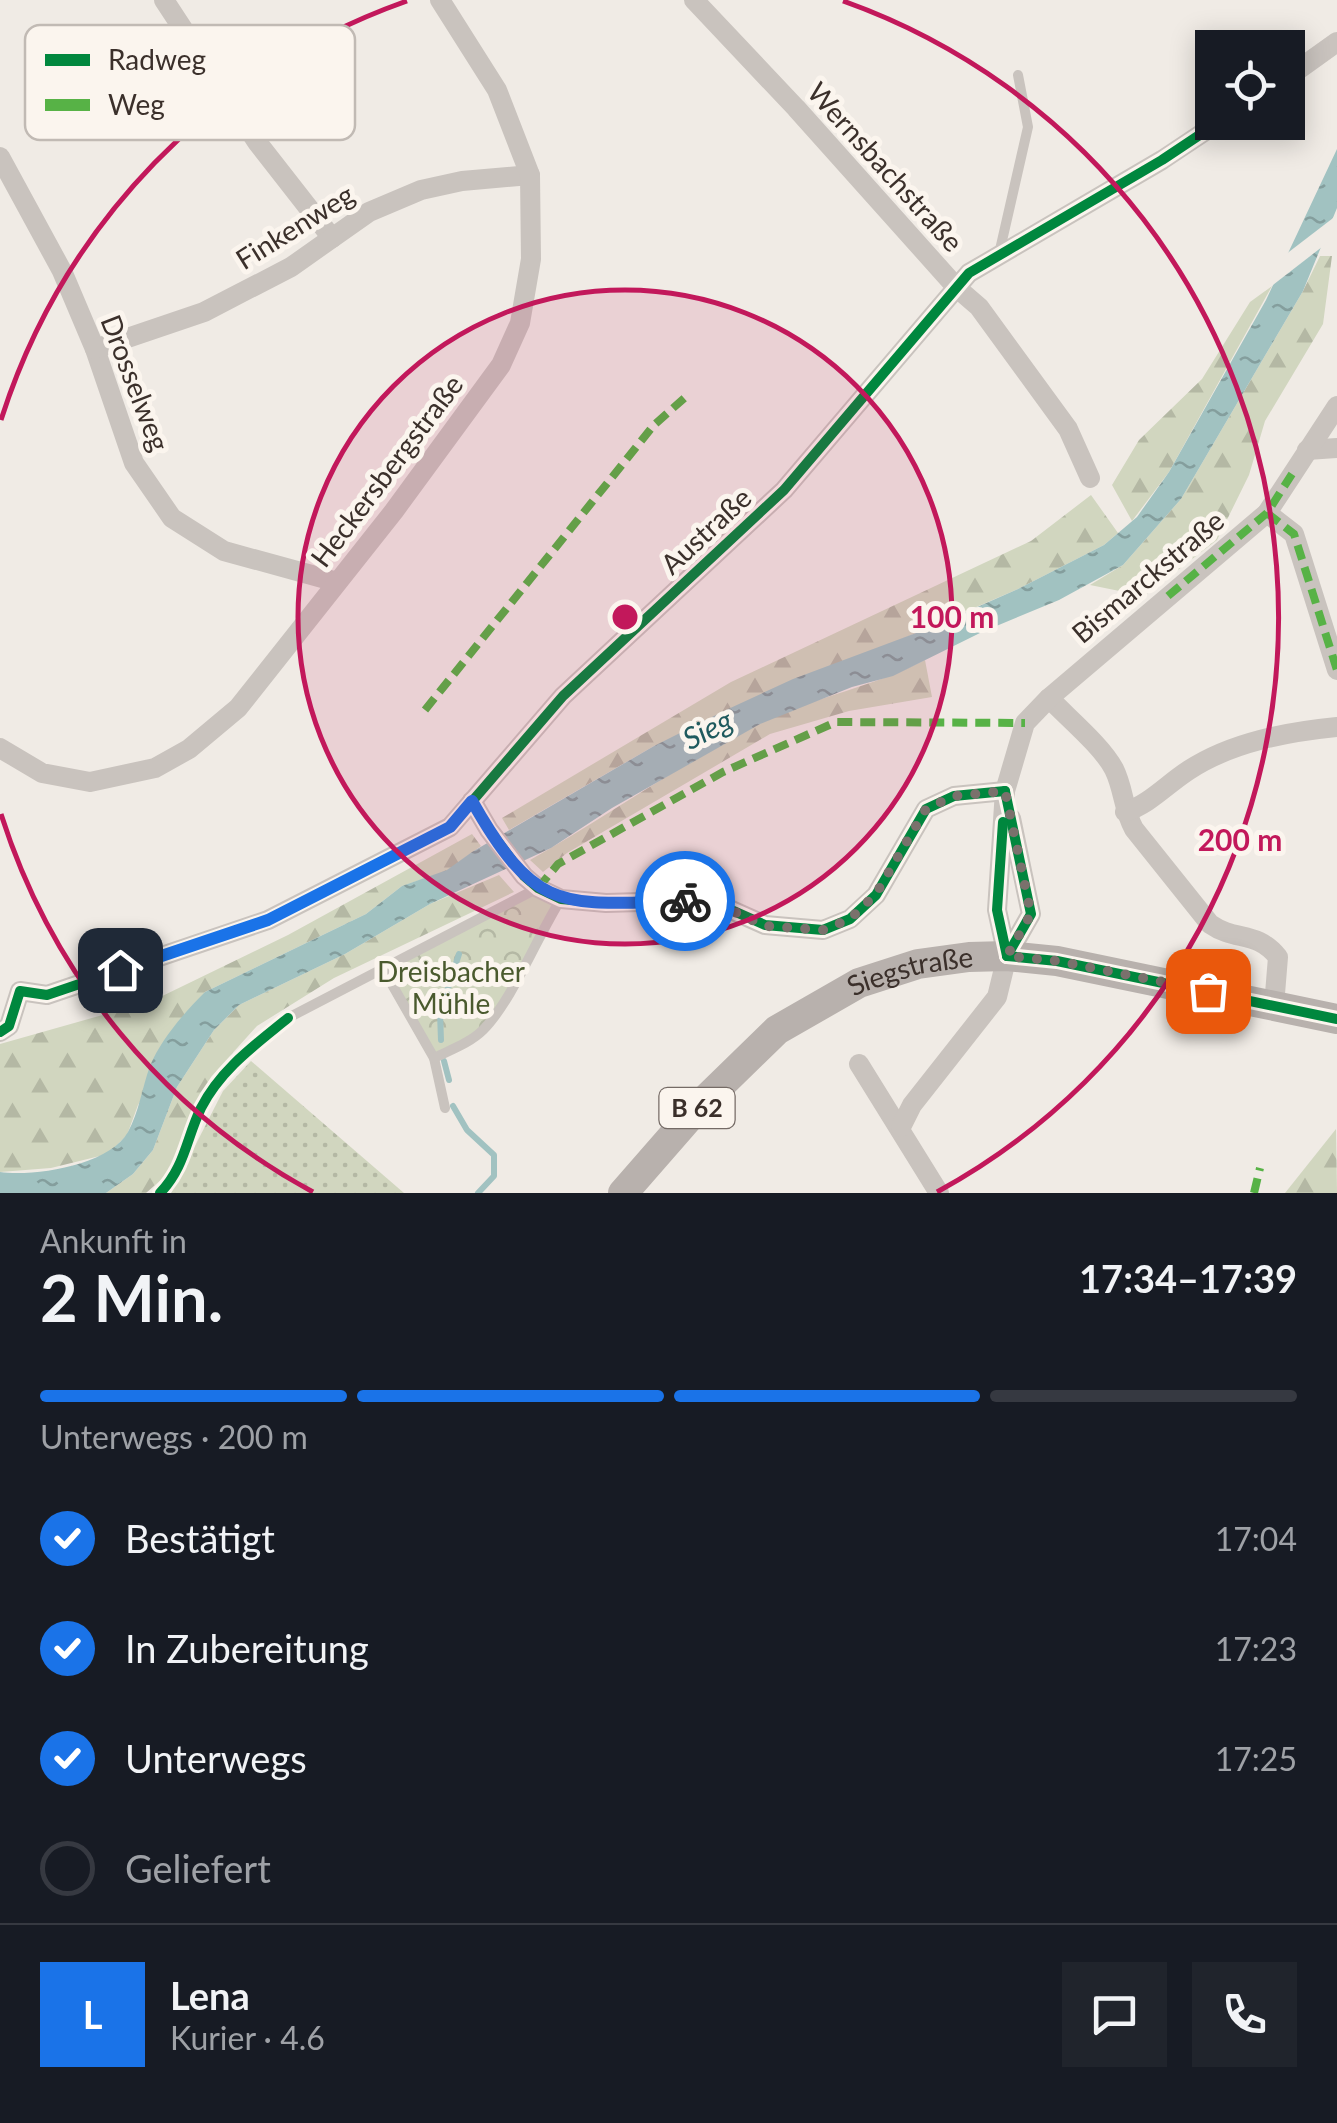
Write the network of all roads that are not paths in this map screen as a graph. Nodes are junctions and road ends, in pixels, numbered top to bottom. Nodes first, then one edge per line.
1 (164, 0) edge
2 (440, 0) edge
3 (694, 0) edge
4 (181, 25) edge
5 (1337, 42) edge
6 (1305, 65) edge
7 (1018, 75) dead end
8 (1195, 137) edge
9 (257, 140) edge
10 (0, 157) edge
11 (530, 175) junction
12 (332, 238) junction
13 (998, 256) junction
14 (957, 288) junction
15 (95, 348) junction
16 (1337, 406) edge
17 (1337, 448) edge
18 (1307, 450) junction
19 (1090, 478) dead end
20 (1267, 513) junction
21 (337, 582) junction
22 (1337, 670) edge
23 (1050, 698) junction
24 (1337, 727) edge
25 (0, 748) edge
26 (1005, 791) junction
27 (472, 801) junction
28 (1125, 812) junction
29 (531, 882) junction
30 (561, 899) junction
31 (1007, 956) junction
32 (382, 967) junction
33 (0, 982) edge
34 (20, 990) junction
35 (1274, 1006) junction
36 (288, 1018) dead end
37 (1337, 1018) edge
38 (0, 1032) edge
39 (434, 1058) junction
40 (859, 1064) dead end
41 (445, 1108) dead end
42 (901, 1127) junction
43 (624, 1193) edge
44 (940, 1193) edge

1 - 4 street
2 - 11 street, Heckersbergstraße
3 - 14 street, Wernsbachstraße
5 - 6 street
7 - 13 lane
8 - 13 street, Austraße
9 - 12 street
10 - 15 street, Drosselweg
11 - 12 street, Finkenweg
11 - 21 street, Heckersbergstraße
12 - 15 street, Finkenweg
13 - 14 street, Austraße
14 - 19 street, Wernsbachstraße
14 - 27 street, Austraße
15 - 21 street, Drosselweg
16 - 18 street, Bismarckstraße
17 - 18 street
18 - 20 street, Bismarckstraße
20 - 22 street
20 - 23 street, Bismarckstraße
21 - 25 street, Heckersbergstraße
23 - 26 street, Bismarckstraße
23 - 28 street
24 - 28 street
26 - 30 street
26 - 31 street, Bismarckstraße
26 - 31 street, Bismarckstraße
27 - 29 street
27 - 34 street, Austraße
28 - 35 street
29 - 30 street
29 - 32 lane
30 - 39 lane
31 - 35 main road, Siegstraße / B 62
31 - 42 street
31 - 43 main road, Siegstraße / B 62
32 - 36 lane
32 - 39 lane
33 - 34 street
34 - 38 street
35 - 37 main road, Siegstraße / B 62
39 - 41 lane
40 - 42 street
42 - 44 street

